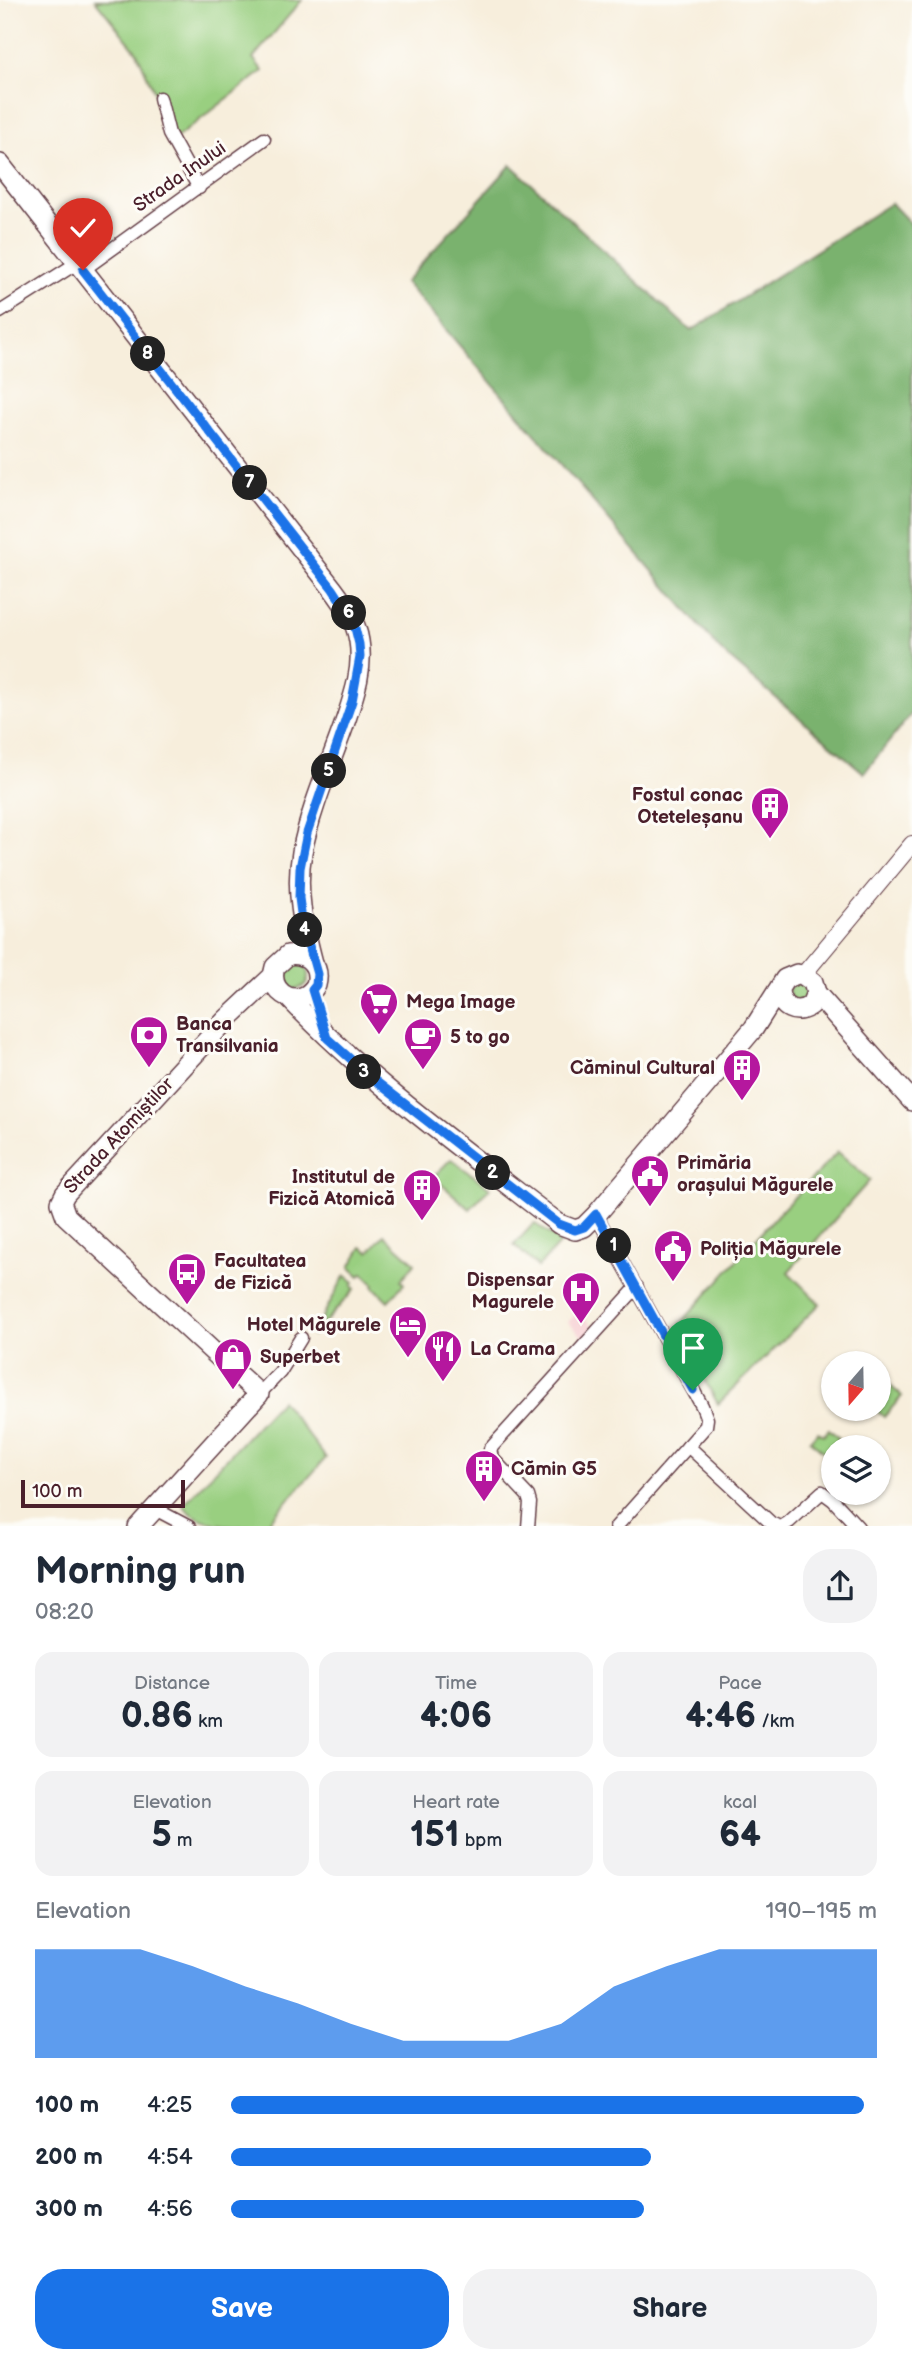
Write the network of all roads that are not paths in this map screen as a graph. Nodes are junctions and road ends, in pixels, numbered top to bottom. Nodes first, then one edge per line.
1 (160, 98) dead end
2 (264, 139) dead end
3 (0, 164) edge
4 (199, 188) junction
5 (80, 267) junction
6 (0, 312) edge
7 (912, 844) edge
8 (302, 921) junction
9 (284, 957) junction
10 (313, 962) junction
11 (803, 975) junction
12 (279, 987) junction
13 (312, 990) junction
14 (779, 990) junction
15 (805, 1003) junction
16 (754, 1028) junction
17 (327, 1038) junction
18 (912, 1101) edge
19 (596, 1214) junction
20 (637, 1287) junction
21 (301, 1338) dead end
22 (259, 1394) junction
23 (688, 1446) junction
24 (155, 1509) junction
25 (139, 1526) edge
26 (187, 1526) edge
27 (528, 1526) edge
28 (617, 1526) edge
29 (778, 1526) edge
30 (781, 1526) edge
31 (857, 1526) edge

1 - 4 street
2 - 4 street, Strada Inului
3 - 5 main road
4 - 5 street, Strada Inului
5 - 6 street, Strada Inului
5 - 8 main road
7 - 11 street
8 - 9 main road
8 - 10 main road
9 - 10 main road
9 - 12 main road
10 - 13 main road
11 - 14 main road
11 - 15 main road
12 - 13 main road
12 - 17 main road
12 - 22 main road, Strada Atomiștilor
13 - 17 main road
14 - 15 main road
14 - 16 main road
15 - 16 main road
15 - 18 main road
16 - 19 main road
17 - 19 main road
19 - 20 street
20 - 23 street
20 - 27 street
21 - 22 street
22 - 24 main road
23 - 28 street
23 - 29 street
24 - 25 main road
24 - 26 street
30 - 31 street

